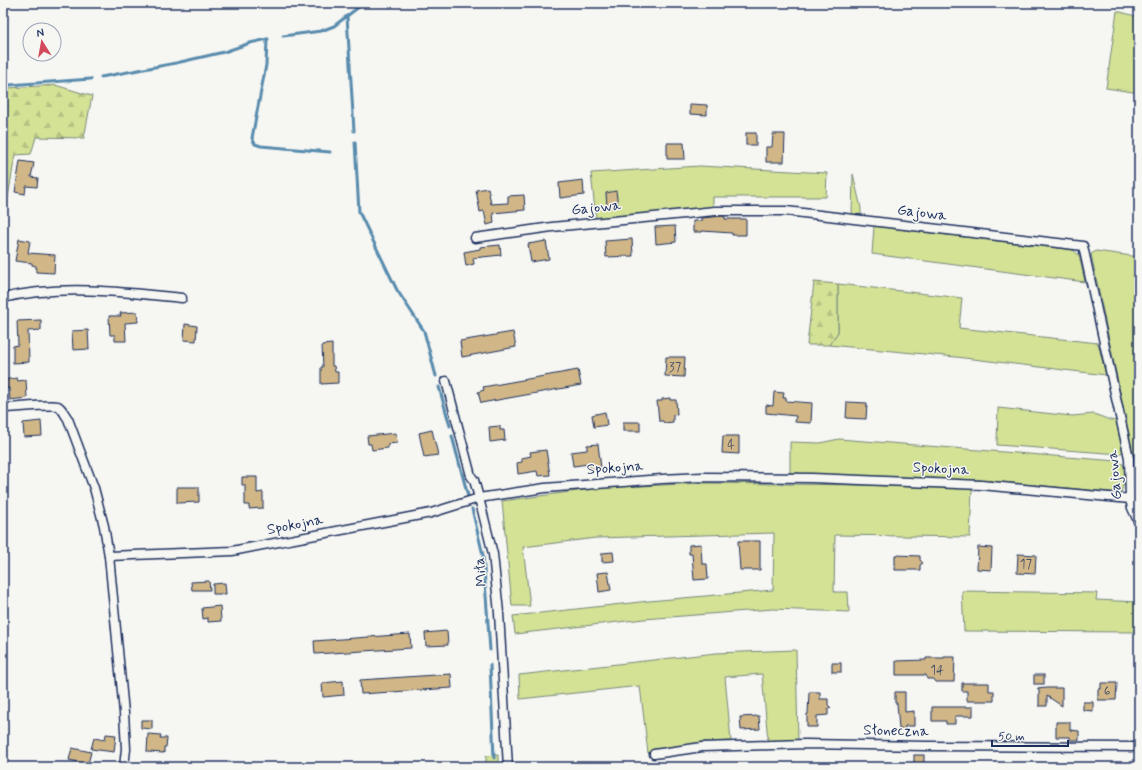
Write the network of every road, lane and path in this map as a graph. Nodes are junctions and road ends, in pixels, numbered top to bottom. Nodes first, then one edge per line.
1 (475, 238) dead end
2 (3, 298) edge
3 (182, 298) dead end
4 (446, 381) dead end
5 (3, 408) edge
6 (479, 498) junction
7 (1130, 499) junction
8 (1139, 523) edge
9 (109, 556) junction
10 (1139, 747) edge
11 (654, 754) dead end
12 (124, 767) edge
13 (508, 767) edge

1 - 7 street, Gajowa
2 - 3 street
4 - 6 street, Miła
5 - 9 street
6 - 7 street, Spokojna
6 - 9 street, Spokojna
6 - 13 street, Miła
7 - 8 street, Gajowa
9 - 12 street
10 - 11 street, Słoneczna

